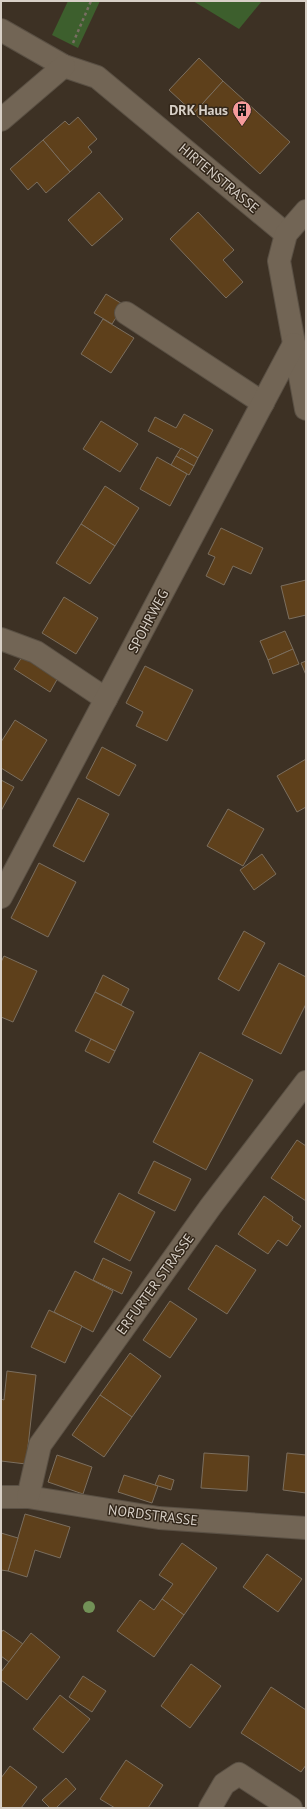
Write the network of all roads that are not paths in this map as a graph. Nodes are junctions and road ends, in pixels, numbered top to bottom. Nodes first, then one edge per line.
1 (1, 30) edge
2 (64, 66) junction
3 (1, 120) edge
4 (306, 211) edge
5 (286, 234) junction
6 (126, 313) dead end
7 (294, 344) junction
8 (263, 403) junction
9 (306, 409) edge
10 (1, 639) edge
11 (106, 700) junction
12 (1, 897) edge
13 (306, 1082) edge
14 (1, 1497) edge
15 (28, 1498) junction
16 (306, 1528) edge
17 (210, 1808) edge
18 (290, 1808) edge

1 - 2 street, HIRTENSTRASSE
2 - 3 street
2 - 5 street, HIRTENSTRASSE
4 - 5 street
5 - 7 street
6 - 8 street
7 - 8 street, SPOHRWEG
7 - 9 street
8 - 11 street, SPOHRWEG
10 - 11 street
11 - 12 street, SPOHRWEG
13 - 15 street, ERFURTER STRASSE
14 - 15 street, NORDSTRASSE
15 - 16 street, NORDSTRASSE
17 - 18 street

